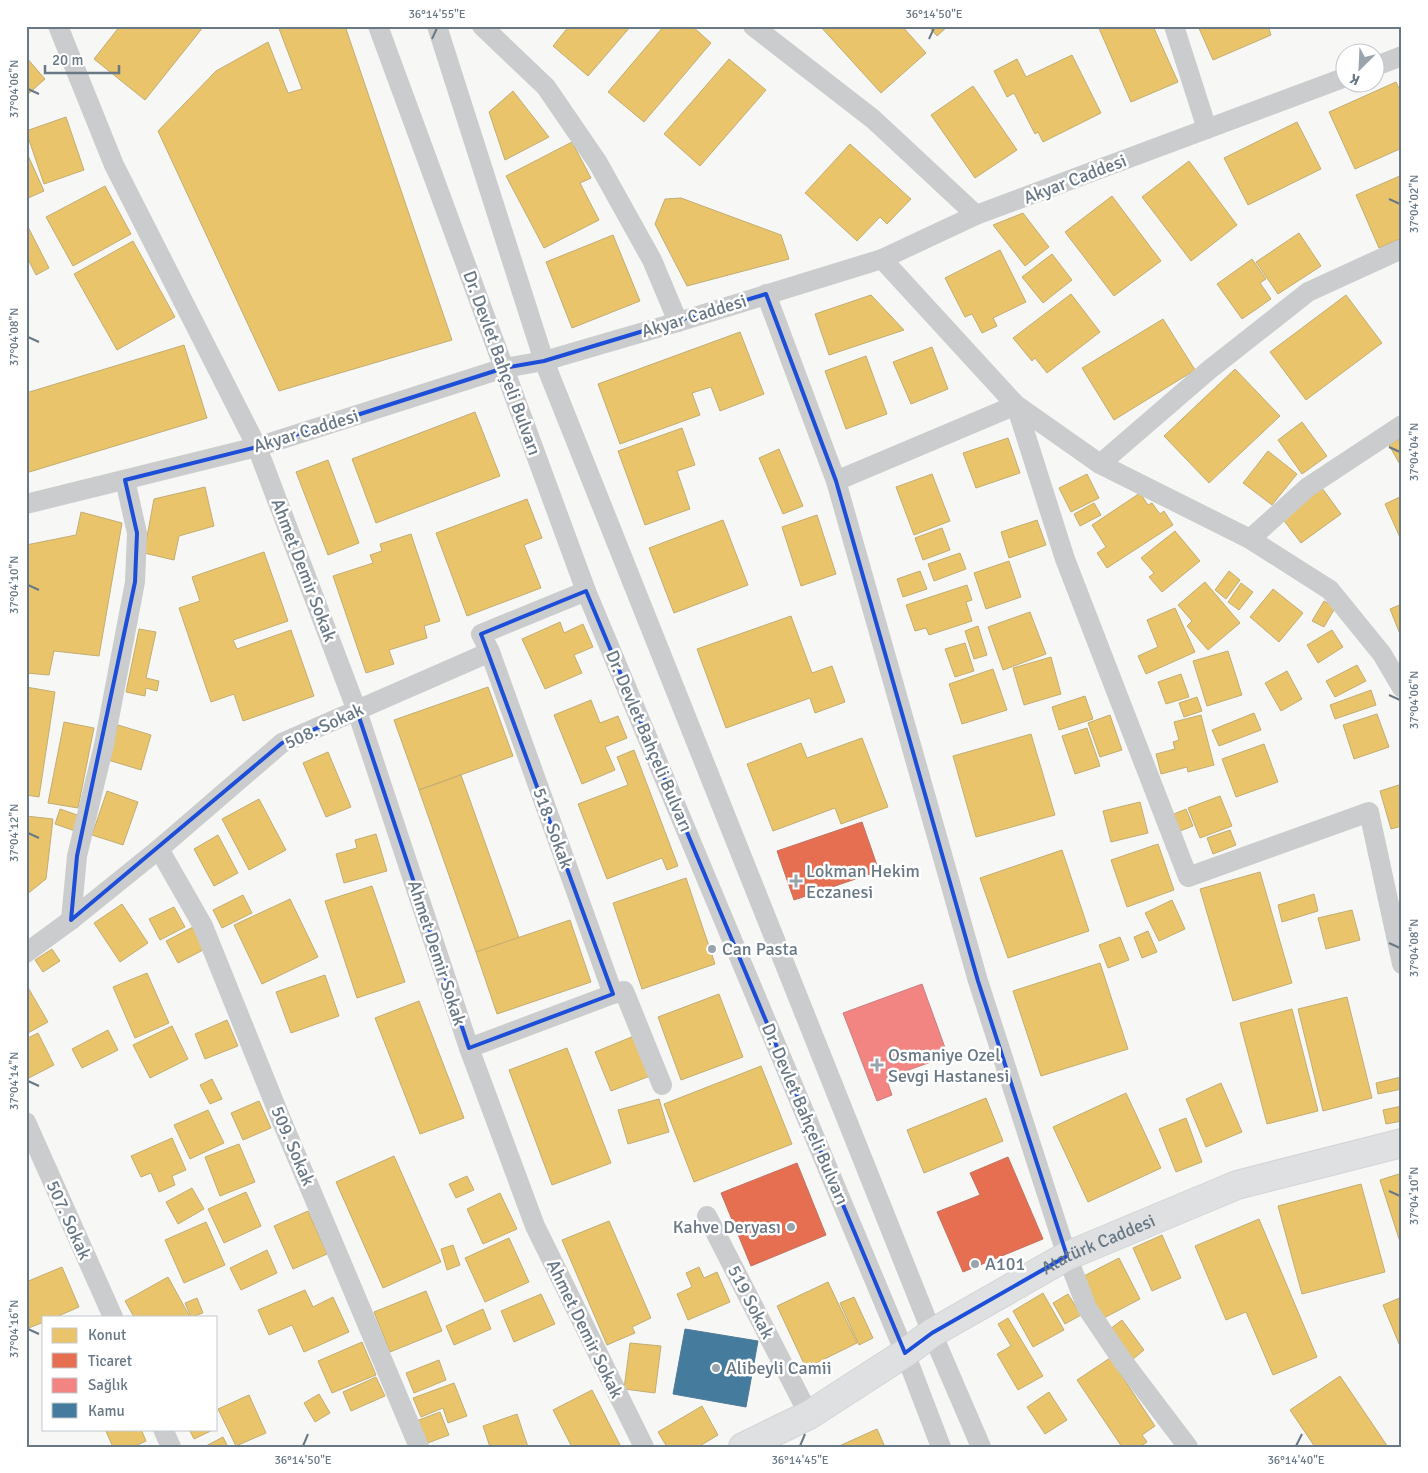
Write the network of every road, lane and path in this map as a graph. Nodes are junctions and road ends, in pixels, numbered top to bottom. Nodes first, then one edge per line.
1 (58, 26) edge
2 (378, 26) edge
3 (437, 26) edge
4 (482, 26) edge
5 (753, 26) edge
6 (1174, 26) edge
7 (1402, 56) edge
8 (1386, 62) edge
9 (1336, 81) edge
10 (1207, 129) junction
11 (976, 215) junction
12 (1402, 249) edge
13 (882, 259) junction
14 (766, 294) junction
15 (678, 322) junction
16 (544, 361) junction
17 (504, 368) junction
18 (1016, 405) junction
19 (1402, 425) edge
20 (257, 447) junction
21 (1100, 464) junction
22 (125, 480) junction
23 (836, 481) junction
24 (26, 504) edge
25 (1250, 539) junction
26 (586, 591) junction
27 (490, 652) junction
28 (1402, 688) edge
29 (357, 711) junction
30 (160, 849) junction
31 (71, 920) junction
32 (26, 953) edge
33 (1402, 964) edge
34 (618, 992) junction
35 (469, 1048) junction
36 (662, 1085) dead end
37 (26, 1122) edge
38 (1402, 1143) edge
39 (707, 1216) dead end
40 (1066, 1256) junction
41 (113, 1316) edge
42 (932, 1333) junction
43 (905, 1353) junction
44 (809, 1415) junction
45 (163, 1430) edge
46 (171, 1447) edge
47 (419, 1447) edge
48 (644, 1447) edge
49 (743, 1447) edge
50 (941, 1447) edge
51 (980, 1447) edge
52 (1188, 1447) edge

1 - 20 street, Ahmet Demir Sokak
2 - 17 street, Dr. Devlet Bahçeli Bulvarı
3 - 16 street, Dr. Devlet Bahçeli Bulvarı
4 - 15 street
5 - 11 street
6 - 10 street
7 - 8 street
9 - 10 street, Akyar Caddesi
10 - 11 street, Akyar Caddesi
11 - 13 street, Akyar Caddesi
12 - 21 street
13 - 14 street, Akyar Caddesi
13 - 18 street
14 - 15 street, Akyar Caddesi
14 - 23 street
15 - 16 street, Akyar Caddesi
16 - 17 street, Akyar Caddesi
16 - 42 street, Dr. Devlet Bahçeli Bulvarı
17 - 20 street, Akyar Caddesi
17 - 26 street, Dr. Devlet Bahçeli Bulvarı
18 - 21 street
18 - 23 street
18 - 33 street
19 - 25 street
20 - 22 street, Akyar Caddesi
20 - 29 street, Ahmet Demir Sokak
21 - 25 street
22 - 24 street, Akyar Caddesi
22 - 31 street
23 - 40 street
25 - 28 street
26 - 27 street
26 - 43 street, Dr. Devlet Bahçeli Bulvarı
27 - 29 street, 508. Sokak
27 - 34 street, 518. Sokak
29 - 30 street, 508. Sokak
29 - 35 street, Ahmet Demir Sokak
30 - 31 street, 508. Sokak
30 - 47 street, 509. Sokak
31 - 32 street, 508. Sokak
34 - 35 street
34 - 36 street, 518. Sokak
35 - 48 street, Ahmet Demir Sokak
37 - 41 street, 507. Sokak
38 - 40 street, Atatürk Caddesi
39 - 44 street, 519 Sokak
40 - 42 street, Atatürk Caddesi
40 - 52 street
42 - 43 street, Atatürk Caddesi
42 - 51 street, Dr. Devlet Bahçeli Bulvarı
43 - 44 street, Atatürk Caddesi
43 - 50 street, Dr. Devlet Bahçeli Bulvarı
44 - 49 street, Atatürk Caddesi
45 - 46 street

